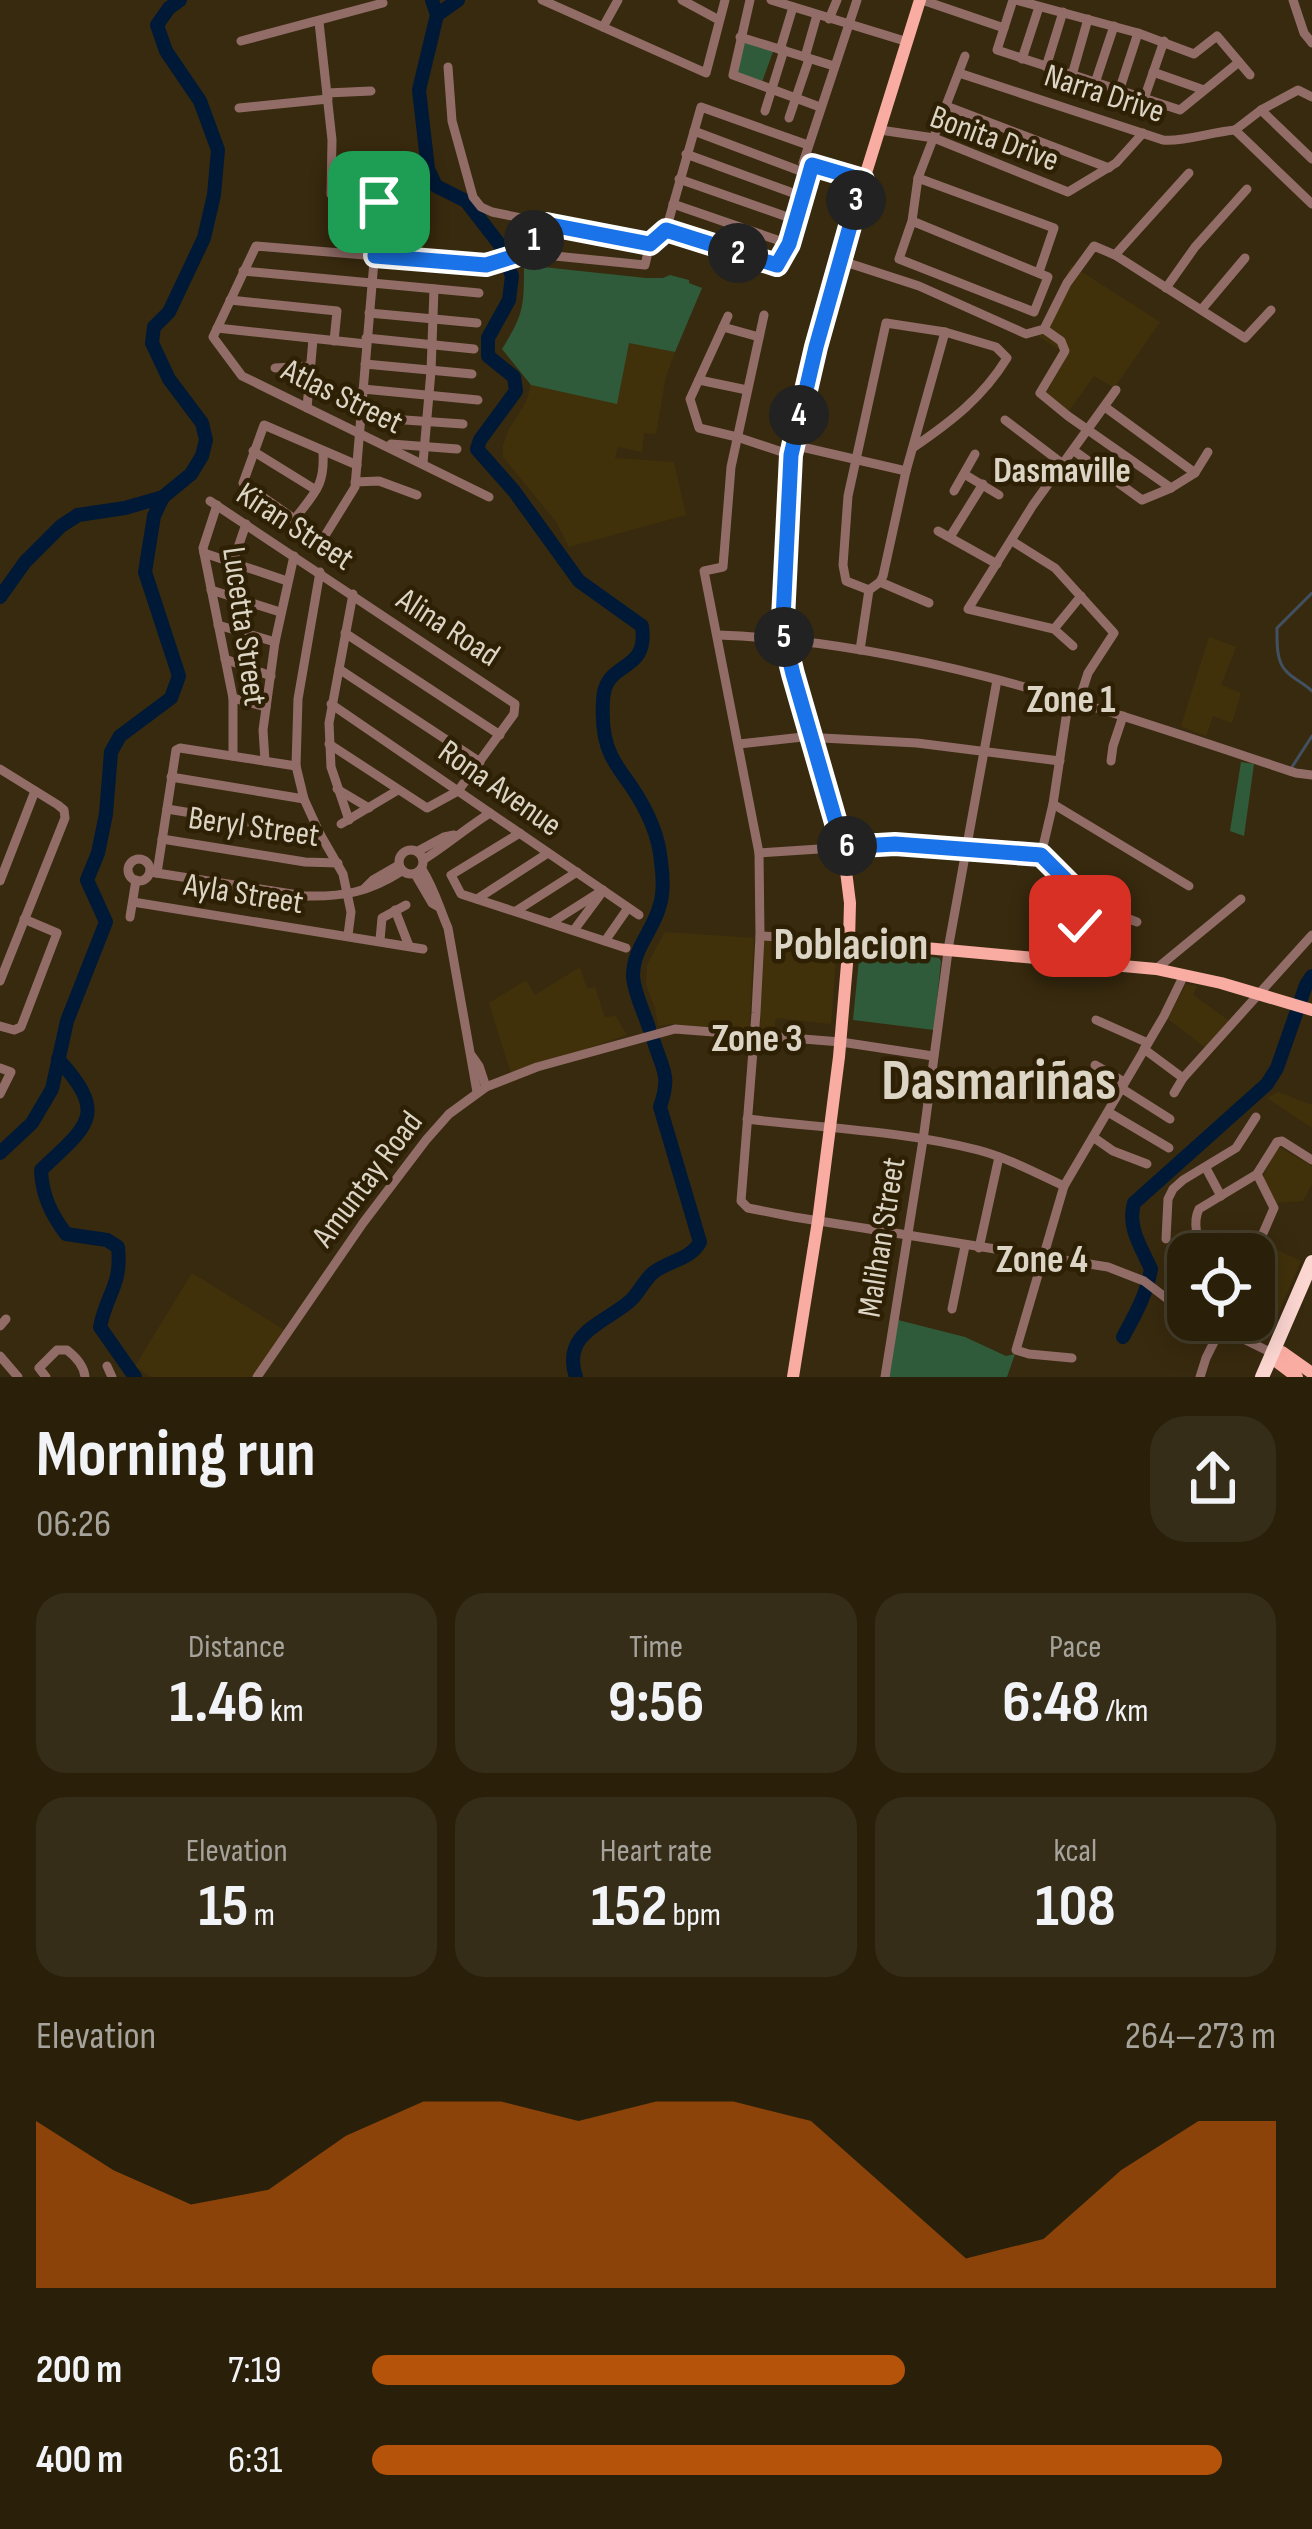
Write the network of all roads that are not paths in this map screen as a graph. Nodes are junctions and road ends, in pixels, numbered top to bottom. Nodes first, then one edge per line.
1 (542, 0) edge
2 (618, 0) edge
3 (682, 0) edge
4 (725, 0) edge
5 (750, 0) edge
6 (837, 0) edge
7 (856, 0) edge
8 (921, 0) edge
9 (1015, 0) edge
10 (1293, 0) edge
11 (778, 1) edge
12 (383, 3) dead end
13 (362, 4) edge
14 (1039, 7) junction
15 (793, 8) junction
16 (810, 9) edge
17 (1063, 12) junction
18 (1088, 19) junction
19 (719, 20) junction
20 (829, 20) junction
21 (319, 22) junction
22 (849, 26) junction
23 (1114, 26) junction
24 (603, 27) junction
25 (1004, 28) junction
26 (1308, 32) edge
27 (1138, 33) junction
28 (740, 37) junction
29 (241, 41) dead end
30 (1164, 41) junction
31 (908, 42) junction
32 (1312, 43) edge
33 (782, 50) junction
34 (965, 56) dead end
35 (807, 58) junction
36 (1022, 59) junction
37 (1239, 62) junction
38 (834, 66) junction
39 (448, 67) dead end
40 (1046, 67) junction
41 (1153, 72) junction
42 (959, 73) junction
43 (1072, 75) junction
44 (1250, 75) dead end
45 (1095, 83) junction
46 (772, 90) junction
47 (1204, 90) junction
48 (371, 91) dead end
49 (1119, 91) junction
50 (328, 96) junction
51 (1312, 97) edge
52 (795, 98) junction
53 (1144, 99) junction
54 (946, 106) junction
55 (820, 107) junction
56 (239, 108) dead end
57 (1261, 110) junction
58 (765, 111) dead end
59 (789, 118) dead end
60 (694, 130) junction
61 (880, 130) junction
62 (1235, 130) junction
63 (1143, 133) junction
64 (934, 138) junction
65 (808, 146) junction
66 (686, 154) junction
67 (1312, 159) edge
68 (809, 168) junction
69 (1108, 168) junction
70 (1189, 173) dead end
71 (918, 178) junction
72 (679, 179) junction
73 (863, 180) junction
74 (1246, 189) dead end
75 (804, 197) junction
76 (379, 202) junction
77 (673, 204) junction
78 (1312, 204) edge
79 (425, 207) dead end
80 (796, 220) junction
81 (911, 221) junction
82 (546, 224) junction
83 (572, 228) junction
84 (666, 230) junction
85 (650, 244) junction
86 (789, 244) junction
87 (519, 255) junction
88 (1115, 255) junction
89 (375, 256) junction
90 (567, 258) junction
91 (1245, 258) dead end
92 (839, 260) junction
93 (243, 271) junction
94 (1039, 272) junction
95 (372, 285) junction
96 (1166, 288) junction
97 (434, 290) junction
98 (479, 293) dead end
99 (230, 300) junction
100 (1202, 310) junction
101 (1271, 310) dead end
102 (369, 313) junction
103 (764, 315) dead end
104 (434, 319) junction
105 (477, 323) dead end
106 (217, 328) junction
107 (1043, 329) junction
108 (945, 332) junction
109 (759, 337) junction
110 (313, 339) junction
111 (334, 341) junction
112 (366, 341) junction
113 (433, 345) junction
114 (474, 349) dead end
115 (365, 364) junction
116 (310, 366) junction
117 (275, 368) dead end
118 (431, 370) junction
119 (472, 374) dead end
120 (699, 380) junction
121 (363, 389) junction
122 (747, 390) junction
123 (1116, 390) dead end
124 (429, 395) junction
125 (478, 400) dead end
126 (307, 407) junction
127 (1106, 407) junction
128 (362, 417) junction
129 (1005, 420) dead end
130 (427, 422) junction
131 (463, 424) dead end
132 (1088, 429) junction
133 (360, 435) junction
134 (737, 436) junction
135 (380, 443) junction
136 (424, 447) junction
137 (913, 448) junction
138 (457, 449) dead end
139 (792, 450) junction
140 (1073, 450) junction
141 (253, 451) junction
142 (323, 452) junction
143 (1208, 452) dead end
144 (975, 454) dead end
145 (854, 458) junction
146 (423, 464) junction
147 (1063, 464) junction
148 (357, 465) junction
149 (906, 471) junction
150 (1195, 473) junction
151 (964, 474) junction
152 (355, 482) junction
153 (983, 484) junction
154 (1171, 488) junction
155 (316, 490) junction
156 (954, 491) dead end
157 (417, 495) dead end
158 (999, 495) dead end
159 (489, 497) dead end
160 (214, 503) joint
161 (294, 520) junction
162 (246, 524) junction
163 (938, 531) dead end
164 (950, 537) junction
165 (1012, 541) junction
166 (204, 554) junction
167 (294, 556) junction
168 (233, 562) junction
169 (997, 564) junction
170 (320, 572) junction
171 (287, 581) junction
172 (880, 582) junction
173 (211, 590) junction
174 (869, 590) junction
175 (352, 594) junction
176 (1081, 596) junction
177 (929, 603) dead end
178 (280, 612) junction
179 (218, 625) junction
180 (1054, 629) junction
181 (345, 633) junction
182 (718, 635) junction
183 (784, 637) junction
184 (275, 642) junction
185 (1072, 646) dead end
186 (860, 650) junction
187 (225, 659) junction
188 (338, 669) junction
189 (272, 676) junction
190 (997, 680) junction
191 (233, 698) junction
192 (1074, 700) junction
193 (332, 704) junction
194 (266, 707) junction
195 (1123, 716) junction
196 (500, 735) junction
197 (810, 737) junction
198 (329, 744) junction
199 (739, 744) junction
200 (984, 750) junction
201 (233, 757) junction
202 (265, 761) junction
203 (1060, 761) junction
204 (1111, 761) dead end
205 (480, 762) junction
206 (296, 766) junction
207 (1, 774) edge
208 (1312, 776) edge
209 (171, 777) junction
210 (337, 789) junction
211 (398, 790) junction
212 (458, 790) junction
213 (35, 791) junction
214 (304, 799) junction
215 (1053, 804) junction
216 (369, 808) junction
217 (167, 809) junction
218 (490, 813) junction
219 (520, 833) junction
220 (320, 834) junction
221 (162, 838) junction
222 (843, 847) junction
223 (966, 848) junction
224 (548, 853) junction
225 (759, 853) junction
226 (1041, 855) junction
227 (338, 863) junction
228 (419, 864) junction
229 (401, 868) junction
230 (153, 872) junction
231 (577, 872) junction
232 (136, 880) junction
233 (0, 881) edge
234 (1190, 886) dead end
235 (603, 890) junction
236 (349, 894) junction
237 (477, 899) junction
238 (1241, 899) dead end
239 (133, 902) junction
240 (1090, 904) junction
241 (628, 908) junction
242 (516, 911) junction
243 (639, 916) dead end
244 (130, 917) dead end
245 (24, 919) junction
246 (1137, 922) dead end
247 (551, 923) junction
248 (574, 931) junction
249 (348, 935) junction
250 (1312, 935) edge
251 (760, 936) junction
252 (380, 940) junction
253 (605, 941) junction
254 (849, 941) junction
255 (409, 946) junction
256 (626, 948) dead end
257 (423, 949) dead end
258 (948, 950) junction
259 (1073, 963) junction
260 (1156, 969) junction
261 (1184, 975) junction
262 (0, 981) edge
263 (1260, 994) junction
264 (1312, 1010) edge
265 (1096, 1020) dead end
266 (0, 1026) edge
267 (755, 1035) junction
268 (841, 1042) junction
269 (1146, 1046) junction
270 (933, 1056) junction
271 (1094, 1065) dead end
272 (0, 1068) edge
273 (1183, 1078) junction
274 (1122, 1085) junction
275 (482, 1089) junction
276 (1174, 1093) dead end
277 (0, 1094) edge
278 (1108, 1112) junction
279 (1256, 1117) dead end
280 (747, 1119) junction
281 (1170, 1119) dead end
282 (830, 1130) junction
283 (1093, 1137) junction
284 (923, 1140) junction
285 (1169, 1148) dead end
286 (999, 1157) junction
287 (1312, 1160) edge
288 (1148, 1164) dead end
289 (1206, 1168) junction
290 (1257, 1174) junction
291 (1064, 1186) junction
292 (1221, 1196) junction
293 (818, 1221) junction
294 (1199, 1233) edge
295 (1263, 1233) edge
296 (908, 1236) junction
297 (1166, 1239) dead end
298 (965, 1246) junction
299 (979, 1248) junction
300 (1042, 1258) junction
301 (1312, 1262) edge
302 (1312, 1284) edge
303 (1167, 1298) edge
304 (952, 1309) dead end
305 (1214, 1341) edge
306 (1244, 1341) edge
307 (0, 1356) edge
308 (1072, 1358) dead end
309 (1273, 1364) edge
310 (1302, 1367) edge
311 (1312, 1373) edge
312 (18, 1377) edge
313 (46, 1377) edge
314 (85, 1377) edge
315 (257, 1377) edge
316 (794, 1377) edge
317 (885, 1377) edge
318 (1200, 1377) edge

1 - 24 street
2 - 24 street
3 - 19 street
4 - 19 street
5 - 28 street
6 - 20 street
7 - 22 street
8 - 25 street
8 - 31 main road
9 - 14 street
9 - 25 street
10 - 26 street
11 - 15 street
12 - 13 street
13 - 21 street
14 - 17 street
14 - 36 street
15 - 16 street
15 - 33 street
16 - 20 street
16 - 35 street
17 - 18 street
17 - 40 street
18 - 23 street
18 - 43 street
19 - 24 street
20 - 22 street
21 - 29 street
21 - 50 street
22 - 31 street
22 - 38 street
23 - 27 street
23 - 45 street
25 - 36 street
26 - 32 street
27 - 30 street
27 - 49 street
28 - 33 street
28 - 46 street
30 - 37 street
30 - 41 street
31 - 61 main road
33 - 35 street
33 - 46 street
34 - 42 street
35 - 38 street
35 - 52 street
36 - 40 street
37 - 44 street
37 - 47 street
38 - 55 street
39 - 82 street
40 - 43 street
41 - 47 street
41 - 53 street
42 - 54 street
42 - 63 street, Narra Drive
43 - 45 street
45 - 49 street
46 - 52 street
46 - 58 street
47 - 53 street
48 - 50 street
49 - 53 street
50 - 56 street
50 - 76 street
51 - 57 street
52 - 55 street
52 - 59 street
54 - 64 street
54 - 69 street
55 - 65 street
57 - 62 street
57 - 67 street
60 - 65 street
60 - 66 street
60 - 68 street
61 - 64 street, Bonita Drive
61 - 73 main road
62 - 63 street, Narra Drive
62 - 78 street
63 - 69 street, Bonita Drive
64 - 69 street, Bonita Drive
64 - 71 street
65 - 68 street
66 - 72 street
66 - 75 street
68 - 73 street
68 - 75 street
70 - 88 street
71 - 81 street
71 - 94 street
72 - 77 street
72 - 80 street
73 - 92 main road
74 - 96 street
75 - 80 street
76 - 79 street
76 - 89 street
77 - 84 street
77 - 86 street
80 - 86 street
81 - 94 street
81 - 94 street
82 - 83 street
82 - 87 street
83 - 85 street
83 - 90 street
84 - 85 street
84 - 86 street
85 - 90 street
87 - 89 street
87 - 90 street
88 - 96 street
88 - 107 street
89 - 93 street
89 - 95 street
91 - 100 street
92 - 107 street
92 - 139 main road
93 - 95 street
93 - 99 street
95 - 97 street
95 - 102 street
96 - 100 street
97 - 98 street
97 - 104 street
99 - 106 street
99 - 111 street
100 - 101 street
102 - 104 street
102 - 112 street
103 - 109 street
104 - 105 street
104 - 113 street
106 - 110 street
106 - 126 street, Atlas Street
107 - 132 street
108 - 137 street
108 - 137 street
108 - 145 street
109 - 120 street
109 - 122 street
110 - 111 street
110 - 116 street
111 - 112 street
112 - 113 street
112 - 115 street
113 - 114 street
113 - 118 street
115 - 118 street
115 - 121 street
116 - 117 street
116 - 126 street
118 - 119 street
118 - 124 street
120 - 122 street
120 - 134 street
121 - 124 street
121 - 128 street
122 - 134 street
123 - 127 street
124 - 125 street
124 - 130 street
126 - 133 street, Atlas Street
127 - 132 street
127 - 150 street
128 - 130 street
128 - 133 street
129 - 147 street
130 - 131 street
130 - 136 street
132 - 140 street
132 - 154 street
133 - 135 street, Atlas Street
133 - 148 street
134 - 139 street
134 - 182 street
135 - 136 street
135 - 146 street, Atlas Street
136 - 138 street
136 - 146 street
137 - 149 street
139 - 145 street
139 - 183 main road
140 - 147 street
140 - 154 street
141 - 142 street
141 - 155 street
141 - 161 street
142 - 148 street
142 - 155 street
143 - 150 street
144 - 151 street
145 - 149 street
145 - 174 street
146 - 159 street, Atlas Street
147 - 165 street
148 - 152 street
149 - 172 street
150 - 154 street
151 - 153 street
151 - 156 street
152 - 157 street
152 - 161 street
153 - 158 street
153 - 164 street
155 - 161 street
160 - 162 street, Kiran Street
160 - 166 street, Lucetta Street
162 - 167 street, Kiran Street
162 - 168 street
163 - 164 street
164 - 169 street
165 - 169 street
165 - 176 street
166 - 168 street
166 - 173 street, Lucetta Street
167 - 170 street, Kiran Street
167 - 171 street
168 - 171 street
169 - 180 street
170 - 175 street, Kiran Street
170 - 206 street
171 - 178 street
172 - 174 street
172 - 177 street
173 - 178 street
173 - 179 street, Lucetta Street
174 - 186 street
175 - 181 street
175 - 196 street, Alina Road
176 - 180 street
176 - 192 street
178 - 184 street
179 - 184 street
179 - 187 street, Lucetta Street
180 - 185 street
181 - 188 street
181 - 196 street
182 - 183 street
182 - 199 street
183 - 186 street
183 - 197 main road
184 - 189 street
186 - 190 street
187 - 189 street
187 - 191 street, Lucetta Street
188 - 193 street
188 - 205 street
189 - 194 street
190 - 192 street
190 - 200 street, Malihan Street
191 - 194 street
191 - 201 street, Lucetta Street
192 - 195 street
192 - 203 street
193 - 198 street
193 - 212 street, Rona Avenue
194 - 202 street
195 - 204 street
195 - 208 street
196 - 205 street
197 - 199 street
197 - 200 street
197 - 222 main road
198 - 210 street
198 - 211 street
199 - 225 street
200 - 203 street
200 - 223 street, Malihan Street
201 - 202 street
201 - 209 street
202 - 206 street
203 - 215 street
205 - 212 street
206 - 214 street
207 - 213 street
209 - 214 street
209 - 217 street
210 - 216 street
210 - 216 street
211 - 212 street
211 - 216 street
212 - 218 street, Rona Avenue
213 - 233 street
213 - 245 street
214 - 220 street
215 - 226 street
215 - 234 street
217 - 220 street
217 - 221 street
218 - 219 street, Rona Avenue
218 - 228 street
219 - 224 street, Rona Avenue
219 - 237 street
220 - 227 street
221 - 227 street, Beryl Street
221 - 230 street
222 - 223 street
222 - 225 street
222 - 254 main road
223 - 226 street
223 - 258 street, Malihan Street
224 - 231 street, Rona Avenue
224 - 237 street
225 - 251 street
226 - 240 street
227 - 236 street
228 - 229 street
228 - 229 street
228 - 275 street
229 - 236 street
230 - 232 street
230 - 232 street
230 - 236 street
231 - 235 street, Rona Avenue
231 - 242 street
232 - 239 street
235 - 241 street, Rona Avenue
235 - 247 street
235 - 248 street
236 - 249 street
237 - 242 street
238 - 260 street
239 - 244 street
239 - 249 street, Ayla Street
240 - 246 street
240 - 259 street
241 - 243 street, Rona Avenue
241 - 253 street
242 - 247 street
245 - 262 street
245 - 266 street
247 - 248 street
248 - 253 street
249 - 252 street, Ayla Street
250 - 263 street
251 - 254 street
251 - 267 street
252 - 255 street, Ayla Street
252 - 255 street
253 - 256 street
254 - 258 main road
254 - 268 main road
255 - 257 street, Ayla Street
258 - 259 main road
258 - 270 street, Malihan Street
259 - 260 main road
260 - 261 main road
261 - 263 main road
261 - 269 street
263 - 264 main road
263 - 273 street
265 - 269 street
267 - 268 street, Amuntay Road
267 - 275 street, Amuntay Road
267 - 280 street
268 - 270 street, Amuntay Road
268 - 282 main road
269 - 273 street
269 - 274 street
270 - 284 street, Malihan Street
271 - 274 street
272 - 277 street
273 - 276 street
274 - 278 street
274 - 281 street
275 - 315 street, Amuntay Road
278 - 283 street
278 - 285 street
279 - 289 street
280 - 282 street
280 - 293 street
282 - 284 street
282 - 293 main road
283 - 288 street
283 - 291 street
284 - 286 street
284 - 296 street, Malihan Street
286 - 291 street
286 - 299 street
287 - 290 street
289 - 292 street
289 - 297 street
290 - 292 street
290 - 295 street
291 - 300 street
292 - 294 street
293 - 296 street
293 - 316 main road
296 - 298 street
296 - 317 street, Malihan Street
298 - 299 street
298 - 304 street
299 - 300 street
300 - 303 street
300 - 308 street
301 - 309 highway
302 - 309 highway
305 - 318 street
306 - 309 street
307 - 312 street
309 - 310 main road
310 - 311 main road
313 - 314 street

